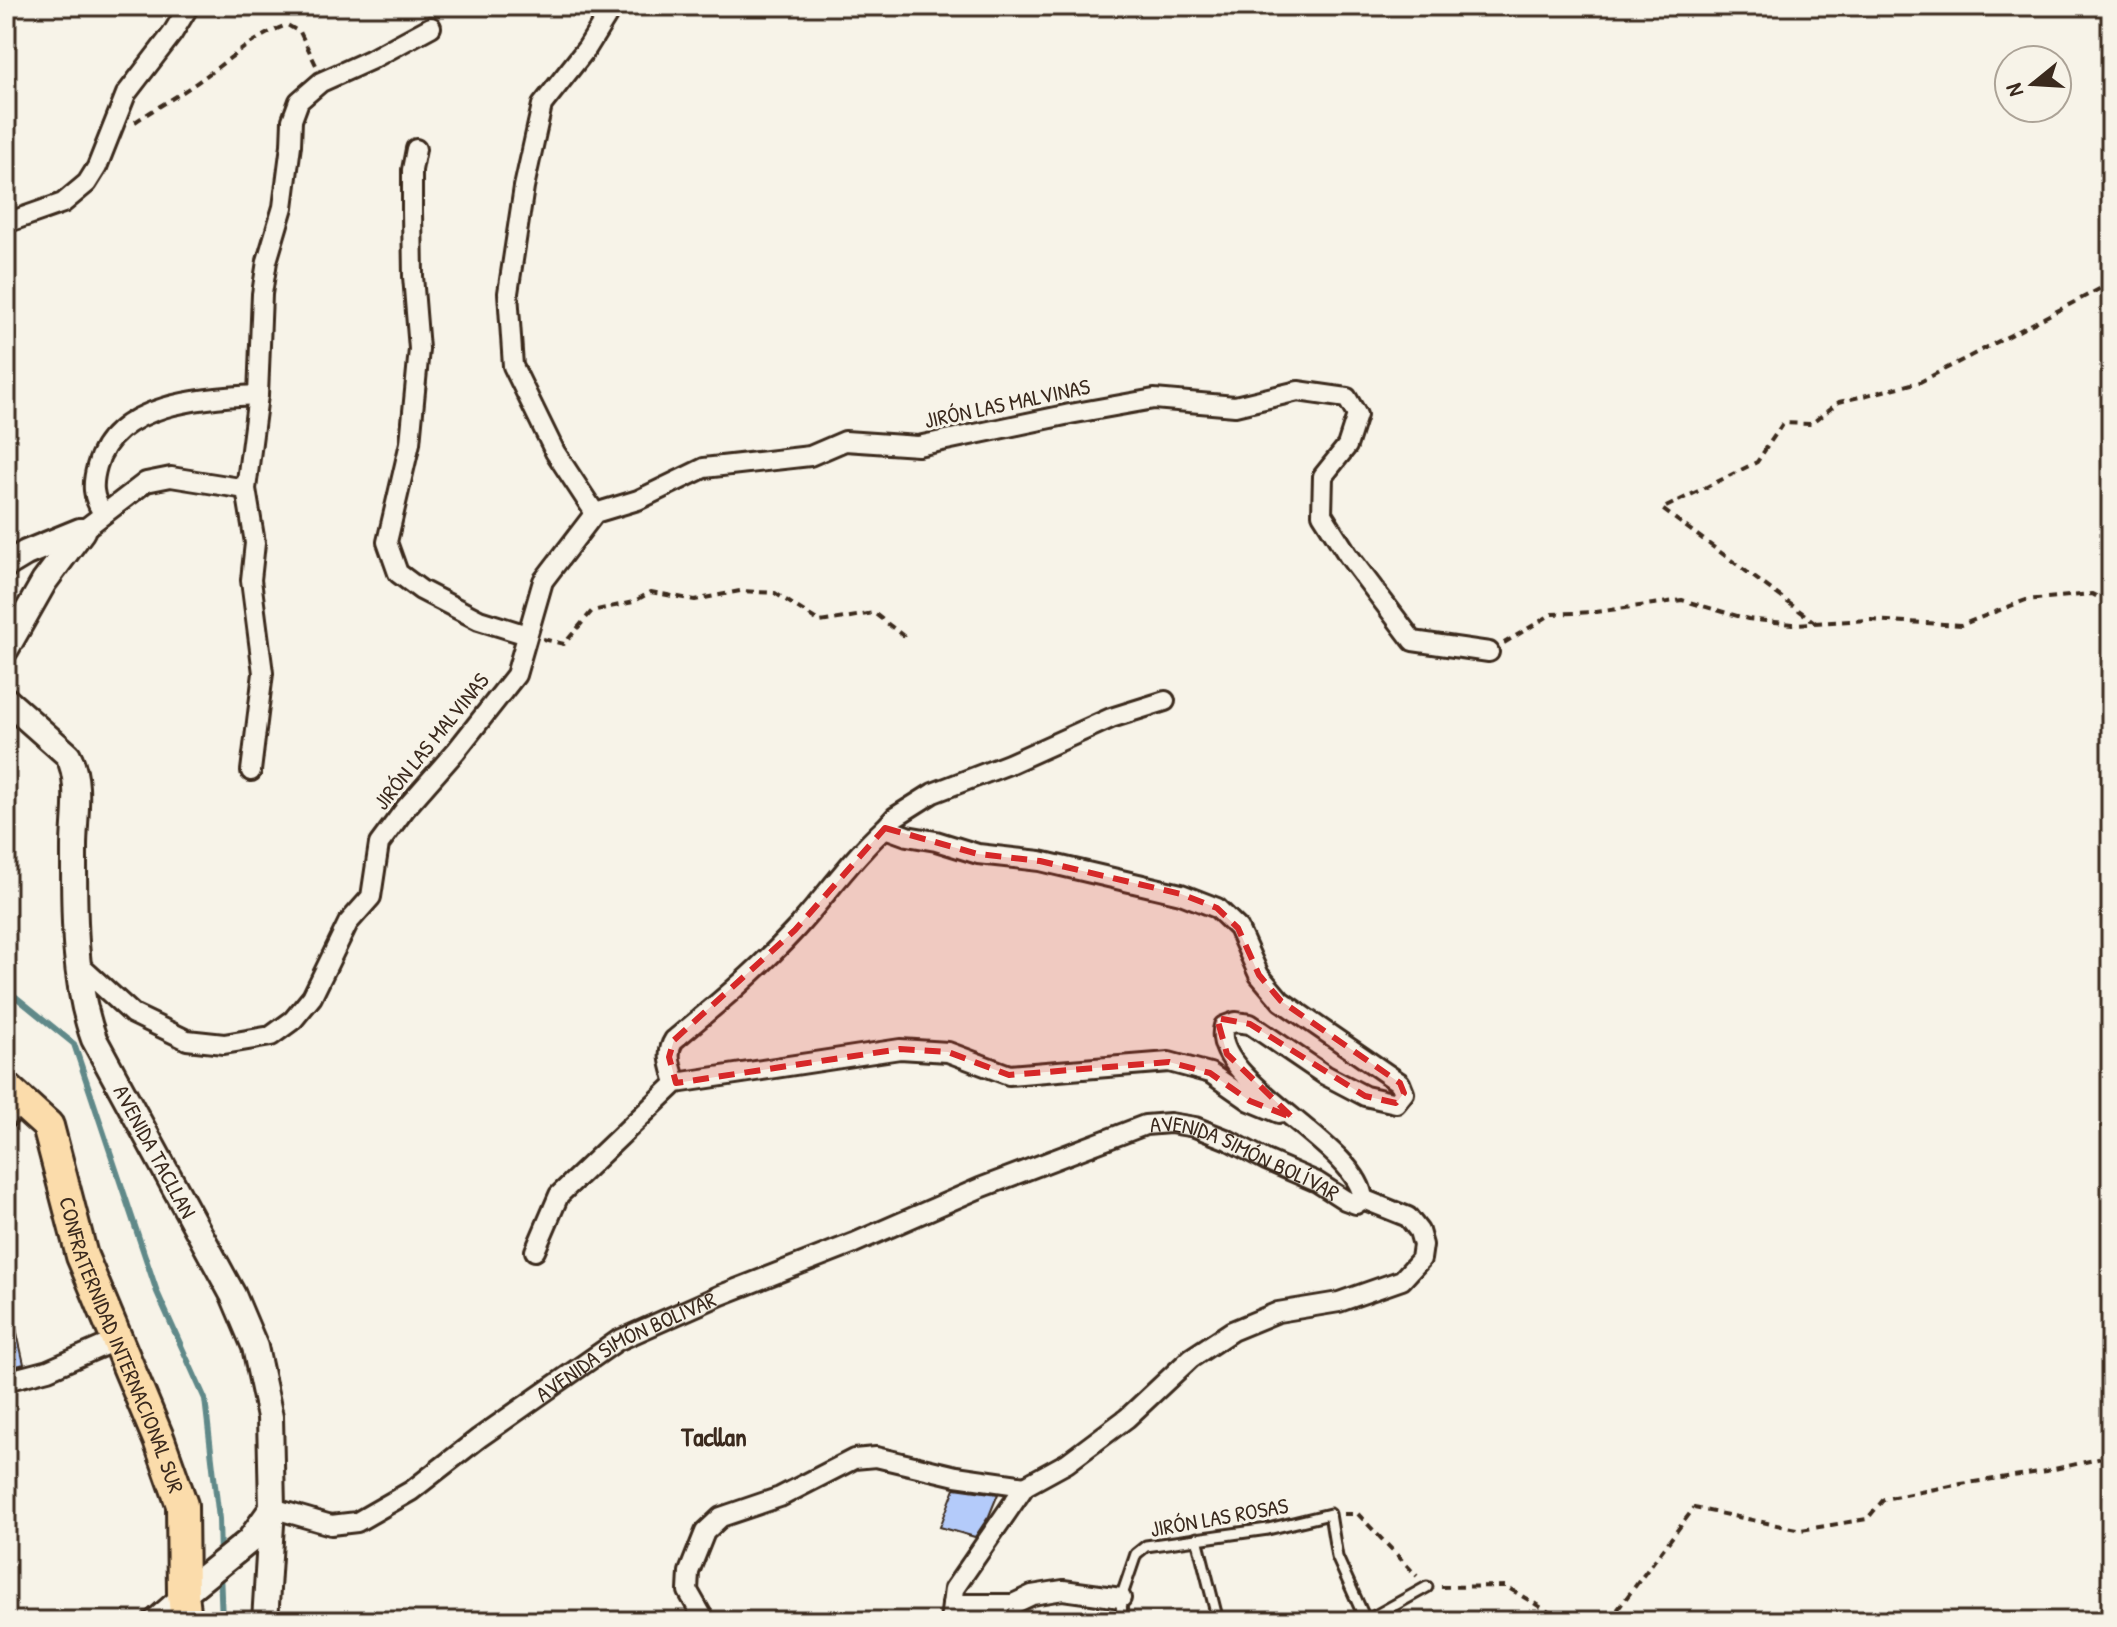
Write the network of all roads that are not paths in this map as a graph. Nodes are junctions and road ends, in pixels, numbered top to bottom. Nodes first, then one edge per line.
1 (189, 6) edge
2 (613, 6) edge
3 (431, 27) dead end
4 (416, 149) dead end
5 (6, 223) edge
6 (258, 395) junction
7 (246, 489) junction
8 (103, 513) junction
9 (595, 513) junction
10 (82, 531) junction
11 (6, 565) edge
12 (527, 635) junction
13 (6, 649) edge
14 (1489, 652) road end
15 (6, 700) edge
16 (1165, 701) dead end
17 (251, 771) dead end
18 (885, 828) junction
19 (79, 965) junction
20 (676, 1083) junction
21 (11, 1103) edge
22 (1293, 1118) junction
23 (1363, 1199) junction
24 (535, 1251) dead end
25 (117, 1340) junction
26 (6, 1381) edge
27 (1025, 1486) junction
28 (272, 1508) junction
29 (1197, 1538) junction
30 (1427, 1587) road end
31 (190, 1598) edge
32 (1121, 1598) junction
33 (951, 1612) edge
34 (152, 1621) edge
35 (265, 1621) edge
36 (705, 1621) edge
37 (1122, 1621) edge
38 (1218, 1621) edge
39 (1366, 1621) edge

1 - 5 street
2 - 9 street
3 - 6 street
4 - 12 street
6 - 7 street
6 - 8 street
7 - 8 street
7 - 17 street
8 - 10 street
9 - 12 street, JIRÓN LAS MALVINAS
9 - 14 street, JIRÓN LAS MALVINAS
10 - 11 street
10 - 13 street
12 - 19 street, JIRÓN LAS MALVINAS
15 - 19 street, AVENIDA TACLLAN
16 - 18 street
18 - 20 street
18 - 22 street, AVENIDA SIMÓN BOLÍVAR
19 - 28 street, AVENIDA TACLLAN
20 - 22 street
20 - 24 street
21 - 25 main road, CONFRATERNIDAD INTERNACIONAL SUR
22 - 23 street, AVENIDA SIMÓN BOLÍVAR
23 - 27 street
23 - 28 street, AVENIDA SIMÓN BOLÍVAR
25 - 26 street
25 - 31 main road, CONFRATERNIDAD INTERNACIONAL SUR
27 - 33 street
27 - 36 street
28 - 31 street
28 - 35 street, AVENIDA TACLLAN
29 - 32 lane, JIRÓN LAS ROSAS
29 - 38 lane
29 - 39 lane, JIRÓN LAS ROSAS
30 - 39 lane
31 - 34 street
32 - 33 street
32 - 37 lane, JIRÓN LAS ROSAS

